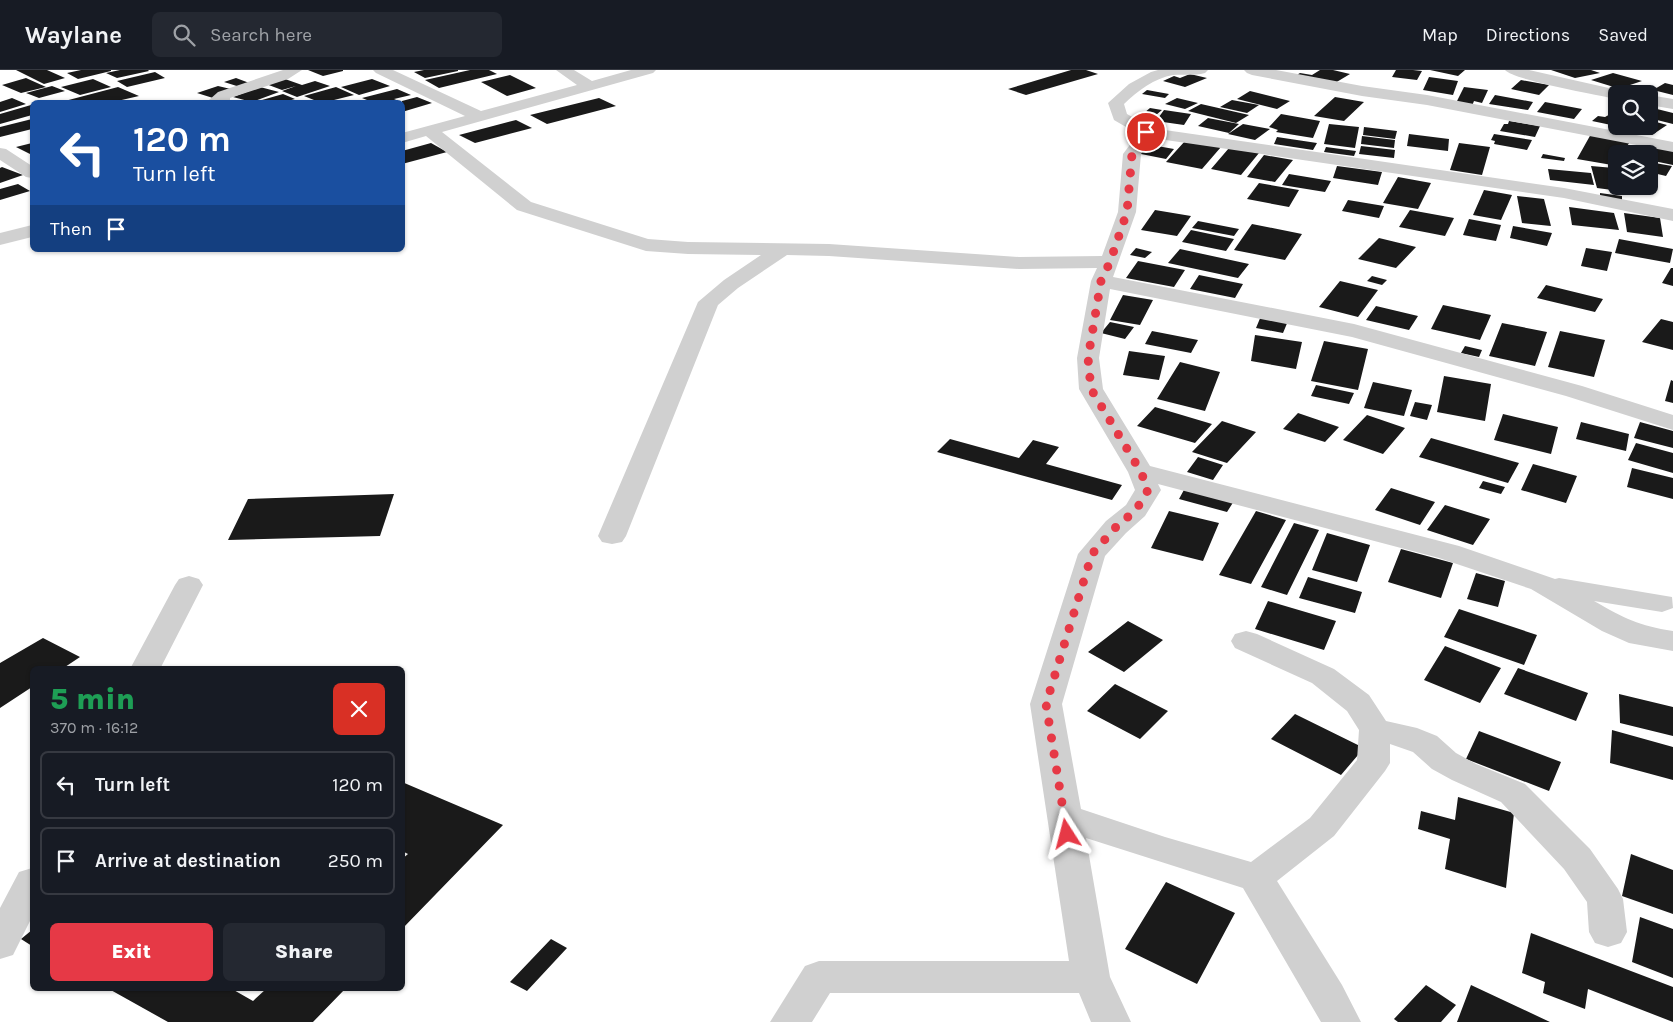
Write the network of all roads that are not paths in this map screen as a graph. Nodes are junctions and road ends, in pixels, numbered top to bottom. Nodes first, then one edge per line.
1 (294, 70) edge
2 (382, 70) edge
3 (564, 70) edge
4 (648, 70) edge
5 (1200, 70) edge
6 (1252, 70) edge
7 (1513, 70) edge
8 (1170, 71) edge
9 (591, 87) junction
10 (1608, 92) edge
11 (218, 100) edge
12 (1658, 102) edge
13 (1673, 104) edge
14 (481, 117) junction
15 (430, 131) junction
16 (1146, 132) junction
17 (405, 137) edge
18 (1673, 147) edge
19 (3, 158) edge
20 (30, 172) edge
21 (1673, 215) edge
22 (30, 232) edge
23 (0, 239) edge
24 (783, 249) junction
25 (1106, 272) junction
26 (1673, 423) edge
27 (1141, 472) junction
28 (612, 536) dead end
29 (1541, 583) junction
30 (189, 585) dead end
31 (1662, 603) dead end
32 (1246, 641) dead end
33 (1673, 641) edge
34 (147, 666) edge
35 (1375, 730) junction
36 (1064, 817) junction
37 (1256, 878) junction
38 (30, 886) edge
39 (1608, 932) dead end
40 (0, 944) edge
41 (1091, 977) junction
42 (790, 1022) edge
43 (1111, 1022) edge
44 (1341, 1022) edge

1 - 11 street
2 - 14 street
3 - 9 street
4 - 9 street
5 - 8 street
6 - 18 street
7 - 10 street
8 - 16 street
9 - 14 street
12 - 13 street
14 - 15 street
15 - 17 street
15 - 24 street
16 - 21 street
16 - 25 street
19 - 20 street
22 - 23 street
24 - 25 street
24 - 28 street
25 - 26 street
25 - 27 street
27 - 29 street
27 - 36 street
29 - 31 street
29 - 33 street
30 - 34 street
32 - 35 street
35 - 37 street
35 - 39 street
36 - 37 street
36 - 41 street
37 - 44 street
38 - 40 street
41 - 42 street
41 - 43 street

